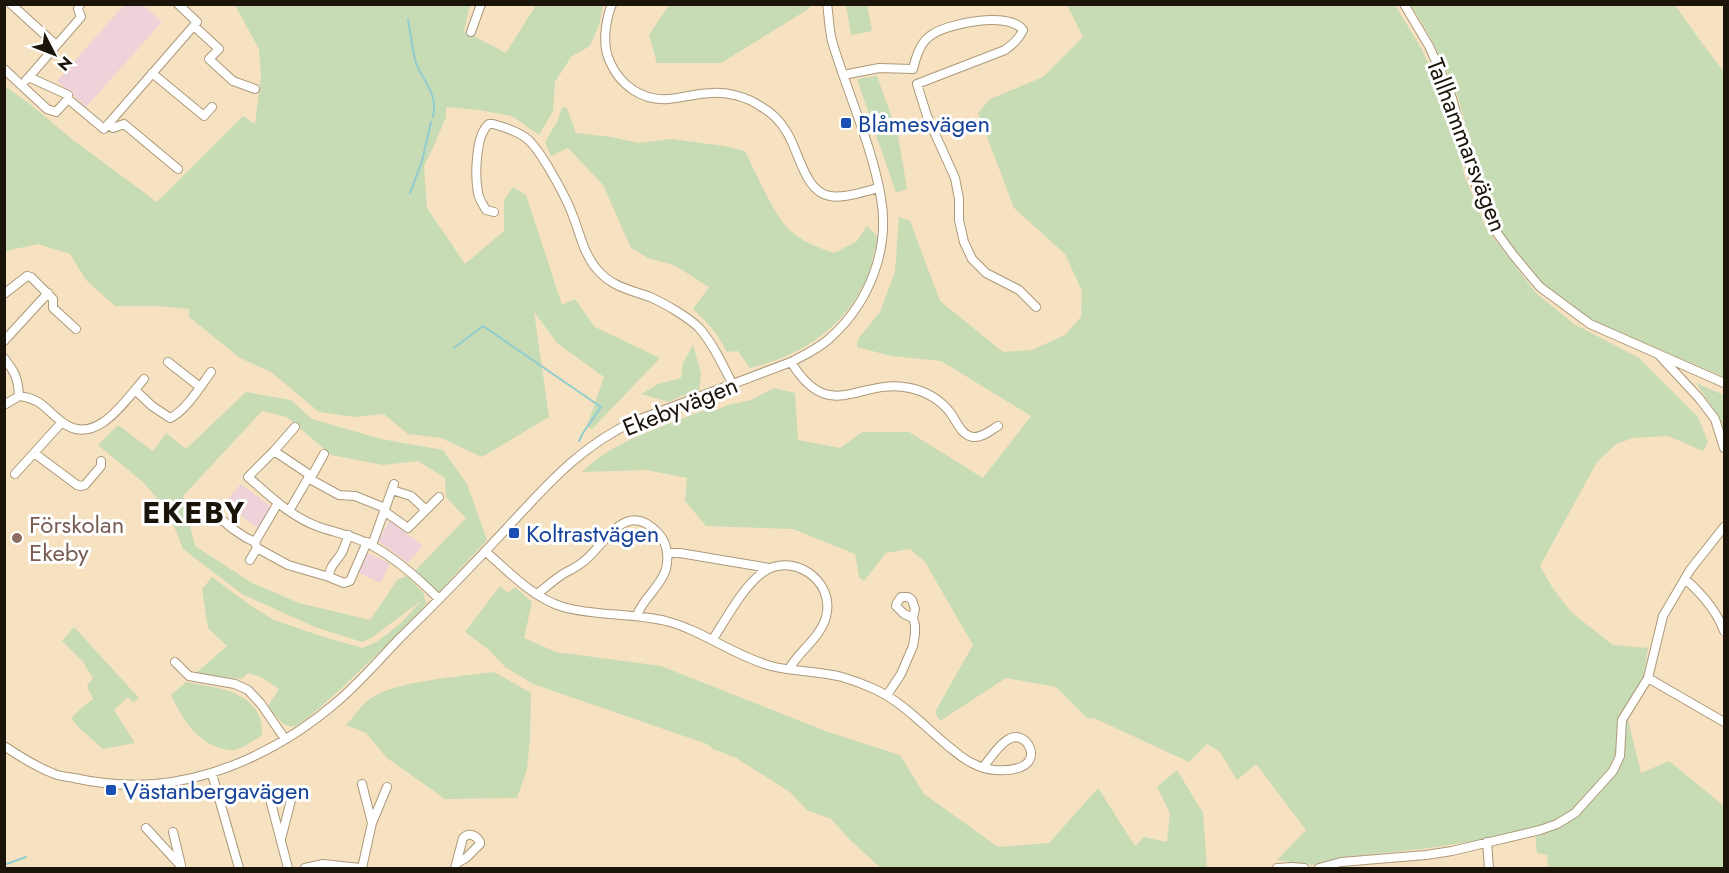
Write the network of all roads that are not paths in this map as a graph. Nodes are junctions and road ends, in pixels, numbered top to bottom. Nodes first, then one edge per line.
1 (11, 4) edge
2 (80, 4) edge
3 (178, 4) edge
4 (481, 4) edge
5 (612, 4) edge
6 (827, 4) edge
7 (1404, 4) edge
8 (194, 26) junction
9 (471, 32) dead end
10 (57, 45) junction
11 (4, 69) edge
12 (913, 69) junction
13 (152, 73) junction
14 (843, 75) junction
15 (29, 77) junction
16 (917, 84) junction
17 (21, 85) junction
18 (255, 89) dead end
19 (68, 97) junction
20 (212, 107) dead end
21 (108, 124) junction
22 (178, 169) dead end
23 (879, 188) junction
24 (494, 212) dead end
25 (48, 293) junction
26 (4, 294) edge
27 (1036, 307) dead end
28 (76, 329) dead end
29 (4, 341) edge
30 (1656, 353) junction
31 (4, 358) edge
32 (168, 362) dead end
33 (791, 362) junction
34 (211, 372) dead end
35 (144, 379) dead end
36 (1725, 383) edge
37 (733, 385) junction
38 (200, 387) junction
39 (135, 390) junction
40 (19, 396) junction
41 (4, 405) edge
42 (62, 422) junction
43 (998, 426) dead end
44 (295, 427) dead end
45 (1725, 448) edge
46 (274, 451) junction
47 (34, 453) junction
48 (324, 454) dead end
49 (100, 461) dead end
50 (15, 474) dead end
51 (309, 477) junction
52 (439, 497) dead end
53 (278, 503) junction
54 (385, 509) junction
55 (426, 510) junction
56 (212, 511) dead end
57 (289, 511) junction
58 (1725, 527) edge
59 (349, 535) junction
60 (369, 544) junction
61 (256, 545) junction
62 (485, 552) junction
63 (667, 553) junction
64 (250, 560) dead end
65 (769, 568) junction
66 (329, 578) junction
67 (1685, 579) junction
68 (537, 594) junction
69 (440, 599) junction
70 (637, 615) junction
71 (913, 618) dead end
72 (1725, 631) edge
73 (713, 639) junction
74 (175, 662) dead end
75 (789, 669) junction
76 (1648, 678) junction
77 (887, 695) junction
78 (1725, 722) edge
79 (285, 739) junction
80 (4, 746) edge
81 (983, 767) junction
82 (212, 774) junction
83 (362, 784) dead end
84 (387, 787) dead end
85 (291, 800) dead end
86 (270, 802) dead end
87 (372, 823) junction
88 (146, 828) dead end
89 (173, 832) dead end
90 (281, 839) junction
91 (1487, 842) junction
92 (182, 867) edge
93 (239, 868) edge
94 (288, 868) edge
95 (305, 868) edge
96 (361, 868) edge
97 (1277, 868) edge
98 (1304, 868) edge
99 (1319, 868) edge
100 (1489, 868) edge

1 - 10 street
2 - 10 street
3 - 8 street
4 - 9 street
5 - 23 street
6 - 14 street, Ekebyvägen
7 - 30 street, Tallhammarsvägen
8 - 13 street
8 - 18 street
10 - 15 street
11 - 17 street
12 - 14 street
12 - 16 street
12 - 16 street
13 - 20 street
13 - 21 street
14 - 23 street, Ekebyvägen
15 - 17 street
15 - 19 street
16 - 27 street
17 - 19 street
19 - 21 street
21 - 22 street
23 - 33 street, Ekebyvägen
24 - 37 street
25 - 26 street
25 - 28 street
25 - 29 street
30 - 36 street, Tallhammarsvägen
30 - 45 street
31 - 40 street
32 - 38 street
33 - 37 street, Ekebyvägen
33 - 43 street
34 - 38 street
35 - 39 street
37 - 62 street, Ekebyvägen
38 - 39 street
39 - 42 street
40 - 41 street
40 - 42 street
42 - 47 street
44 - 46 street
46 - 51 street
46 - 53 street
47 - 49 street
47 - 50 street
48 - 51 street
51 - 54 street
51 - 57 street
52 - 55 street
53 - 57 street
53 - 61 street
54 - 55 street
54 - 55 street
54 - 60 street
56 - 61 street
57 - 59 street
58 - 67 street
59 - 60 street
59 - 66 street
60 - 66 street
60 - 69 street
61 - 64 street
61 - 66 street
62 - 68 street
62 - 69 street, Ekebyvägen
63 - 65 street
63 - 68 street
63 - 70 street
65 - 73 street
65 - 75 street
67 - 72 street
67 - 76 street
68 - 70 street
69 - 79 street, Ekebyvägen
70 - 73 street
71 - 77 street
73 - 75 street
74 - 79 street
75 - 77 street
76 - 78 street
76 - 91 street
77 - 81 street
79 - 82 street, Ekebyvägen
80 - 82 street, Ekebyvägen
81 - 81 street
82 - 93 street
83 - 87 street
84 - 87 street
85 - 90 street
86 - 90 street
87 - 96 street
88 - 92 street
89 - 92 street
90 - 94 street
91 - 99 street
91 - 100 street
95 - 96 street
97 - 98 street

